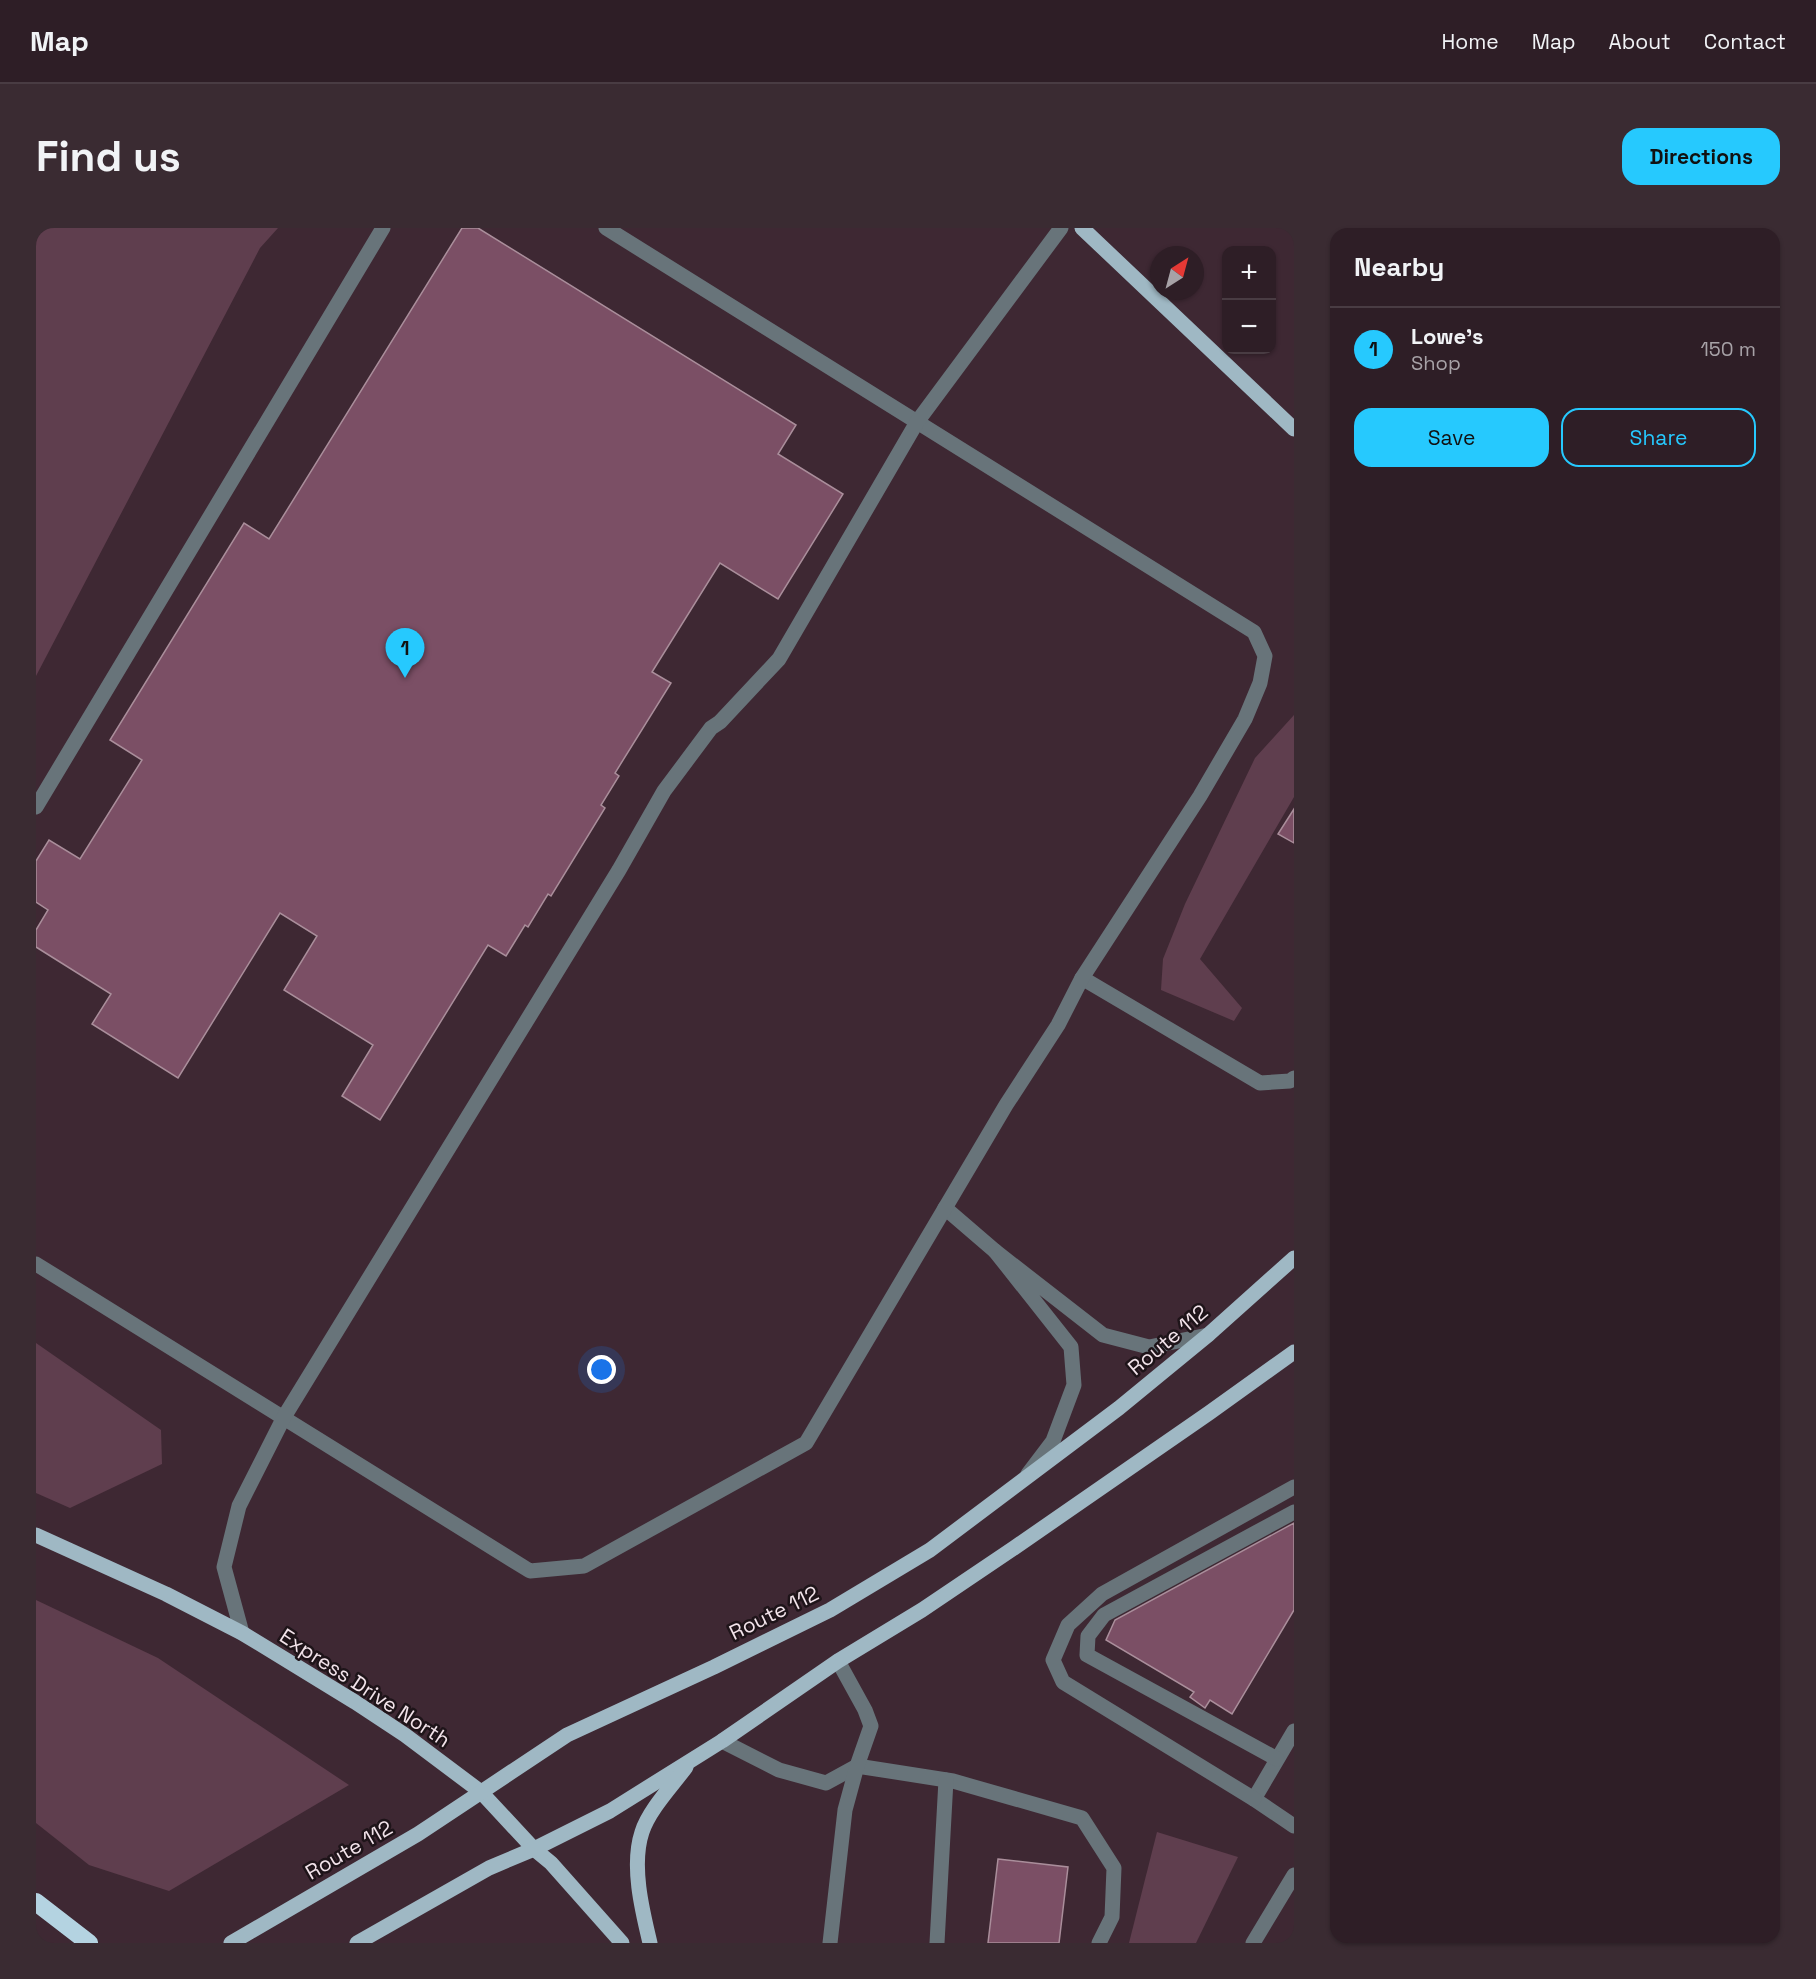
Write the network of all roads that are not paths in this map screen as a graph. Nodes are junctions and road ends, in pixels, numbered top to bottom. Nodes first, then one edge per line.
1 (384, 228) edge
2 (606, 228) edge
3 (1061, 228) edge
4 (1082, 228) edge
5 (917, 422) junction
6 (1294, 429) edge
7 (36, 807) edge
8 (1082, 978) junction
9 (1294, 1078) edge
10 (945, 1208) junction
11 (994, 1251) junction
12 (1294, 1258) edge
13 (36, 1264) edge
14 (1208, 1335) junction
15 (1294, 1352) edge
16 (284, 1417) junction
17 (1027, 1476) junction
18 (1294, 1487) edge
19 (1294, 1512) edge
20 (36, 1535) edge
21 (242, 1634) junction
22 (838, 1661) junction
23 (1294, 1731) edge
24 (722, 1741) junction
25 (1277, 1759) junction
26 (691, 1761) junction
27 (857, 1766) junction
28 (946, 1780) junction
29 (481, 1792) junction
30 (1254, 1799) junction
31 (1294, 1826) edge
32 (534, 1849) junction
33 (1294, 1875) edge
34 (43, 1908) edge
35 (89, 1943) edge
36 (231, 1943) edge
37 (357, 1943) edge
38 (622, 1943) edge
39 (650, 1943) edge
40 (830, 1943) edge
41 (937, 1943) edge
42 (1099, 1943) edge
43 (1253, 1943) edge

1 - 7 lane
2 - 5 lane
3 - 5 lane
4 - 6 main road
5 - 8 lane
5 - 16 lane
8 - 9 lane
8 - 10 lane
10 - 11 lane
10 - 16 lane
11 - 14 lane
11 - 17 lane
12 - 14 main road, Route 112
13 - 16 lane
14 - 17 main road, Route 112
15 - 22 main road
16 - 21 lane
17 - 29 main road, Route 112
18 - 30 lane
19 - 25 lane
20 - 21 main road, Express Drive North
21 - 29 main road, Express Drive North
22 - 24 main road
22 - 27 lane
23 - 25 lane
24 - 26 main road
24 - 27 lane
25 - 30 lane
26 - 32 main road
26 - 39 main road
27 - 28 lane
27 - 40 lane
28 - 41 lane
28 - 42 lane
29 - 32 main road, Express Drive North
29 - 36 main road, Route 112
30 - 31 lane
32 - 37 main road
32 - 38 main road, Express Drive North
33 - 43 lane
34 - 35 highway

